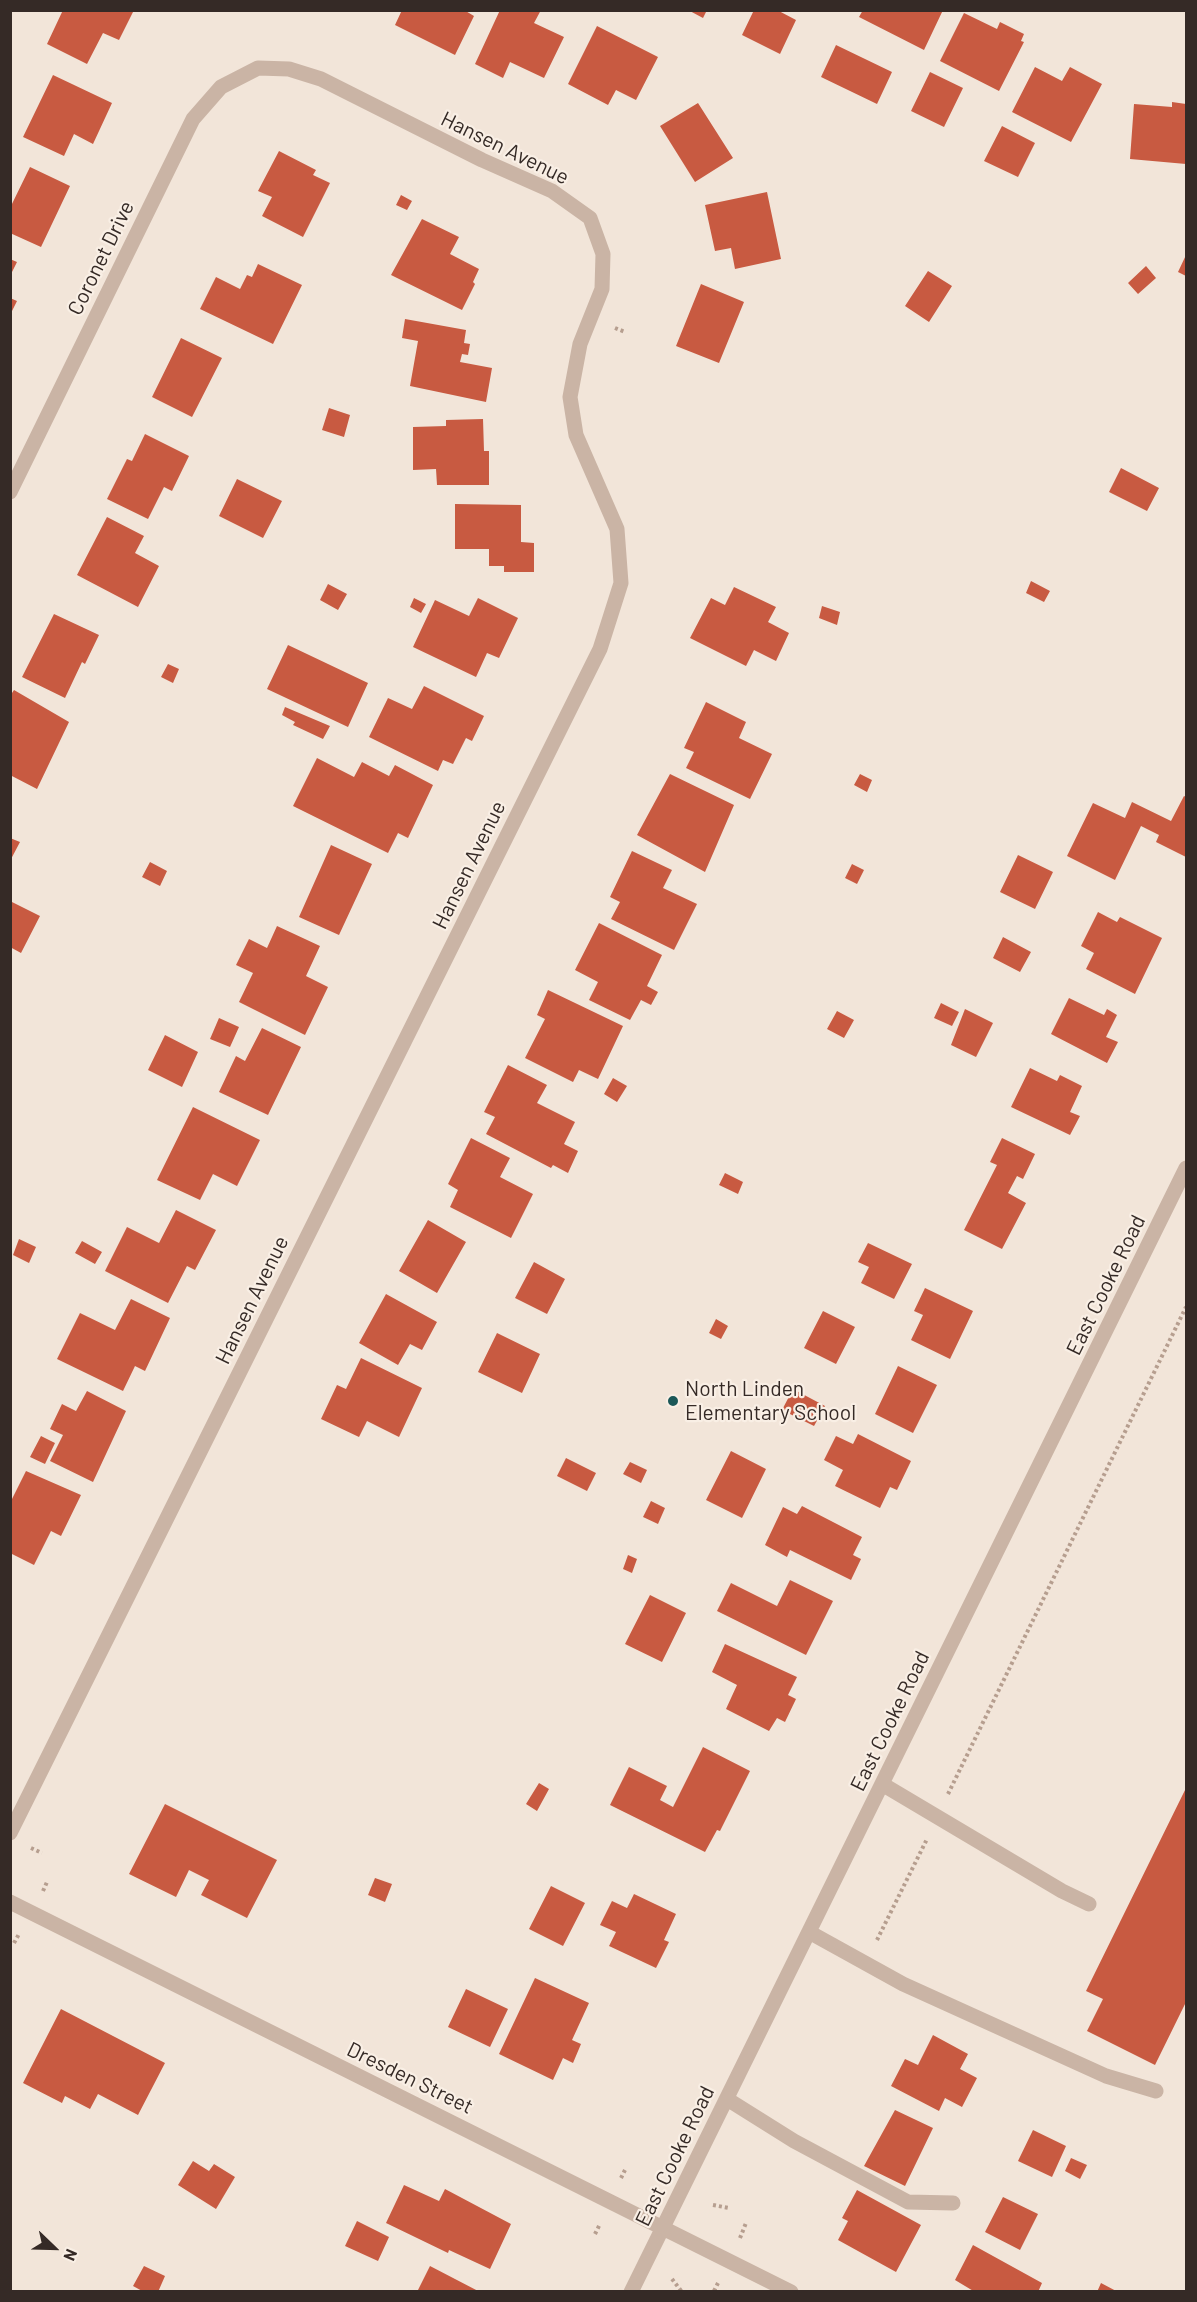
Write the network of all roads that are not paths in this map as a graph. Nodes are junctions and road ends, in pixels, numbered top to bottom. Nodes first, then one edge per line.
1 (258, 68) joint
2 (10, 492) edge
3 (1186, 1168) edge
4 (882, 1785) junction
5 (10, 1833) edge
6 (10, 1902) edge
7 (1089, 1904) dead end
8 (809, 1932) junction
9 (1156, 2091) dead end
10 (727, 2099) junction
11 (953, 2203) dead end
12 (663, 2227) junction
13 (631, 2292) edge
14 (791, 2292) edge

1 - 2 street, Coronet Drive
1 - 5 street, Hansen Avenue
3 - 4 street, East Cooke Road
4 - 7 street
4 - 8 street, East Cooke Road
6 - 12 street, Dresden Street
8 - 9 street
8 - 10 street, East Cooke Road
10 - 11 street
10 - 12 street, East Cooke Road
12 - 13 street, East Cooke Road
12 - 14 street, Dresden Street

